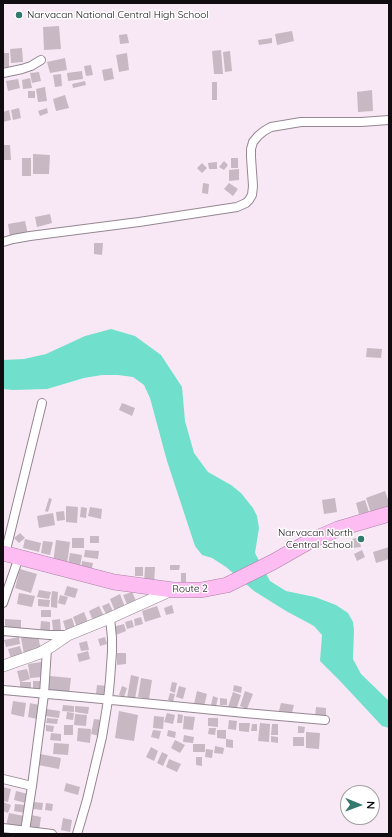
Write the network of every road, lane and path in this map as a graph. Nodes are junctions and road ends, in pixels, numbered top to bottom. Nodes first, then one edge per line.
1 (41, 60) dead end
2 (3, 73) edge
3 (389, 120) edge
4 (3, 242) edge
5 (42, 403) dead end
6 (389, 514) edge
7 (9, 555) edge
8 (173, 590) junction
9 (3, 603) edge
10 (110, 618) junction
11 (3, 631) edge
12 (68, 635) junction
13 (47, 649) junction
14 (3, 666) edge
15 (3, 690) edge
16 (44, 694) junction
17 (108, 700) junction
18 (325, 720) dead end
19 (3, 779) edge
20 (32, 786) junction
21 (3, 828) edge
22 (25, 831) junction
23 (52, 834) edge
24 (77, 834) edge

1 - 2 street
3 - 4 street
5 - 7 street
6 - 8 highway, Route 2
7 - 8 highway, Route 2
7 - 9 street
8 - 10 street
10 - 12 street
10 - 17 street
11 - 12 street
12 - 13 street
13 - 14 street
13 - 16 street
15 - 16 street
16 - 17 street
16 - 20 street
17 - 18 street
17 - 24 street
19 - 20 street
20 - 22 street
21 - 22 street
22 - 23 street

